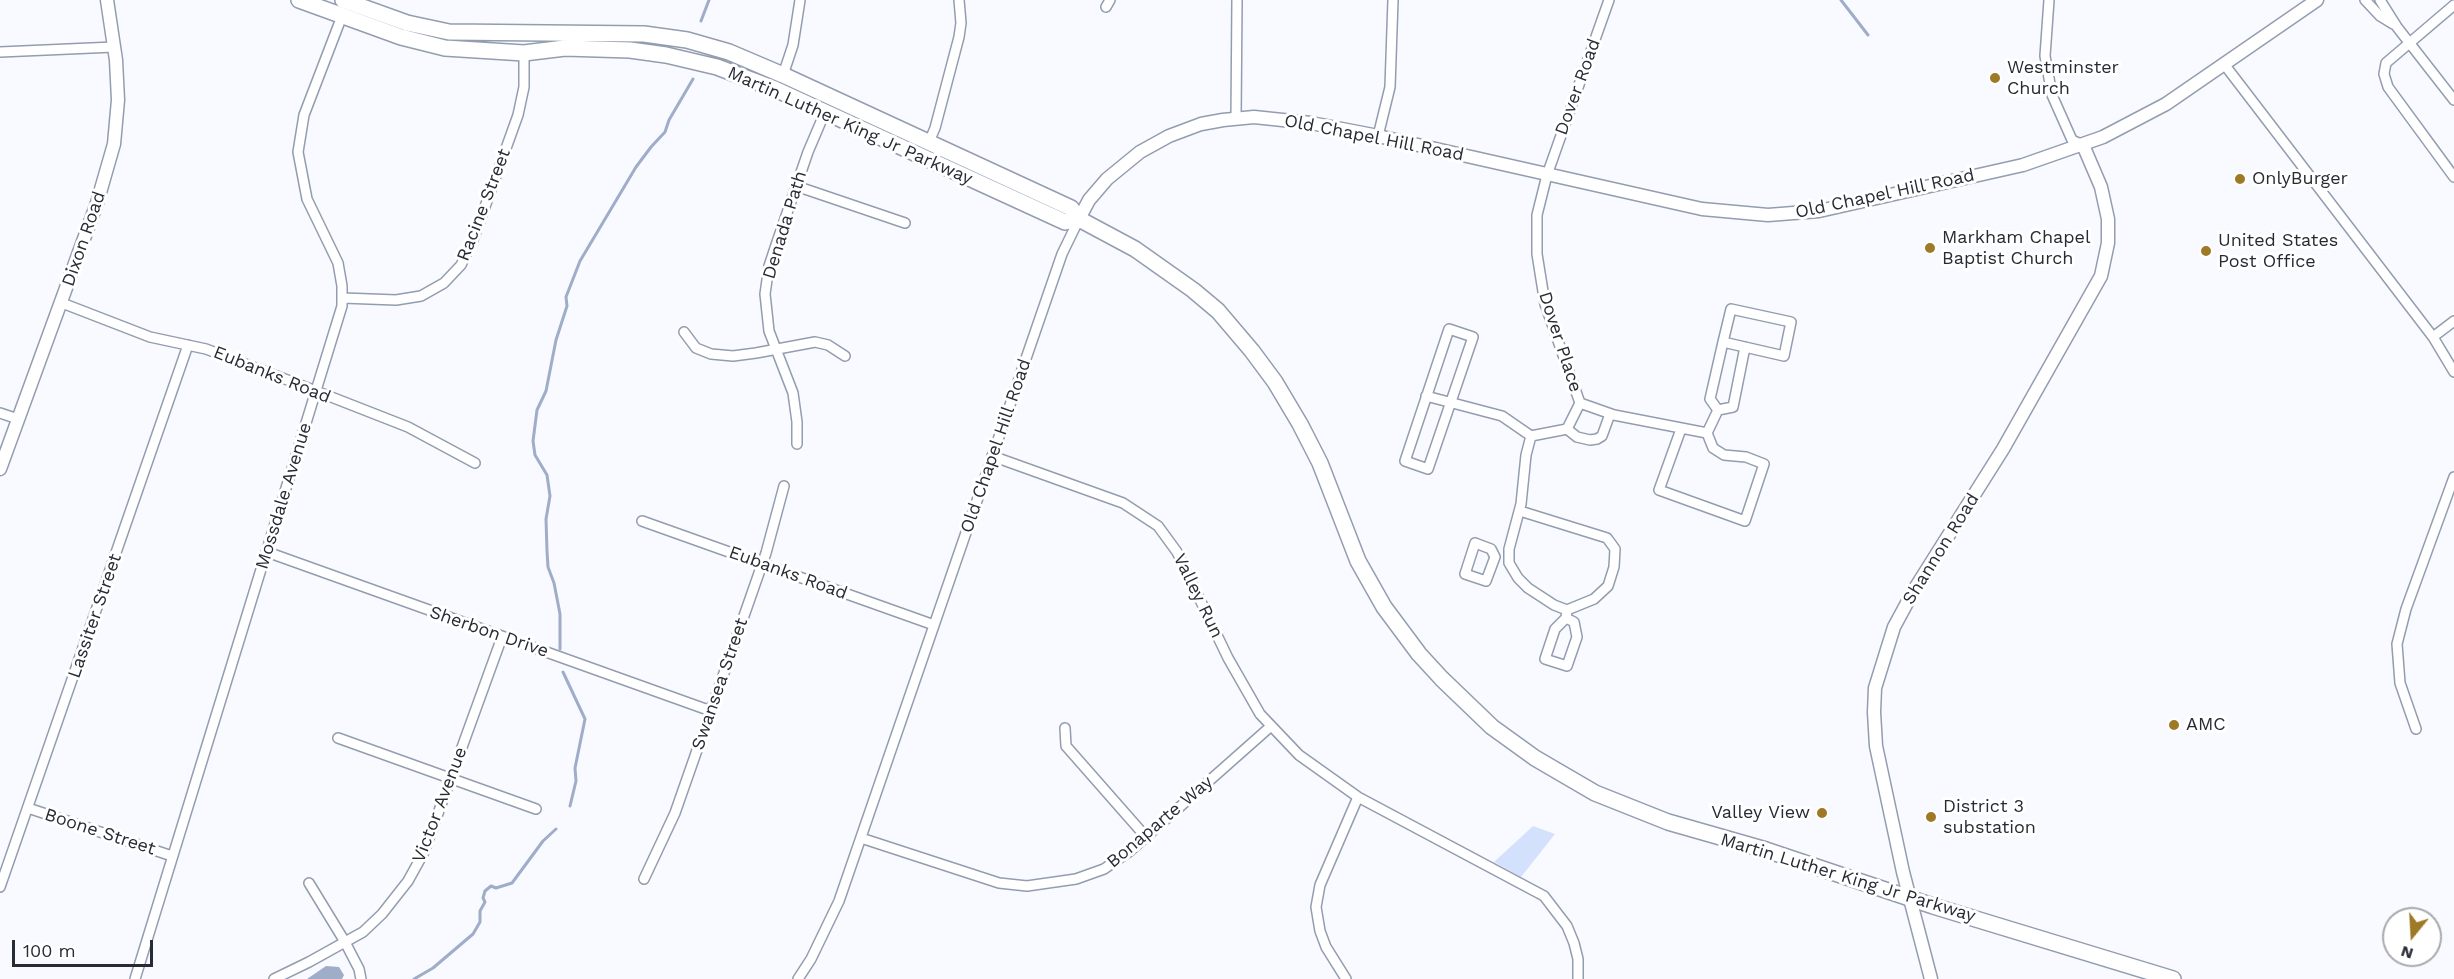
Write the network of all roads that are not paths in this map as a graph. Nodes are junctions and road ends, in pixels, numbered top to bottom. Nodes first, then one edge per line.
1 (107, 0) edge
2 (299, 0) edge
3 (800, 0) edge
4 (959, 0) edge
5 (1237, 0) edge
6 (1393, 0) edge
7 (1609, 0) edge
8 (2049, 0) edge
9 (2317, 0) edge
10 (2365, 0) edge
11 (2380, 0) edge
12 (345, 5) edge
13 (2454, 5) edge
14 (2397, 27) junction
15 (2409, 42) junction
16 (114, 47) junction
17 (0, 52) edge
18 (525, 53) junction
19 (2224, 64) junction
20 (783, 75) junction
21 (2454, 100) edge
22 (825, 112) junction
23 (1236, 118) junction
24 (1378, 136) junction
25 (929, 142) junction
26 (2084, 145) junction
27 (1547, 175) junction
28 (2454, 177) edge
29 (796, 186) junction
30 (1079, 219) junction
31 (905, 223) dead end
32 (343, 298) junction
33 (62, 303) junction
34 (2454, 321) edge
35 (684, 332) dead end
36 (2433, 337) junction
37 (1723, 342) junction
38 (188, 345) junction
39 (1745, 347) junction
40 (775, 350) junction
41 (845, 356) dead end
42 (2454, 372) edge
43 (316, 393) junction
44 (1426, 396) junction
45 (1450, 403) junction
46 (1580, 403) junction
47 (1718, 410) junction
48 (0, 413) edge
49 (1610, 414) junction
50 (18, 419) junction
51 (1567, 429) junction
52 (1681, 429) junction
53 (1707, 434) junction
54 (1531, 436) junction
55 (797, 444) dead end
56 (992, 456) junction
57 (475, 464) dead end
58 (0, 469) edge
59 (2454, 477) edge
60 (784, 486) dead end
61 (1520, 511) junction
62 (642, 521) dead end
63 (267, 552) junction
64 (1495, 557) dead end
65 (1508, 557) junction
66 (762, 564) junction
67 (1567, 614) junction
68 (934, 625) junction
69 (502, 637) junction
70 (711, 711) junction
71 (1270, 727) junction
72 (1065, 728) dead end
73 (2416, 729) dead end
74 (338, 738) dead end
75 (450, 778) junction
76 (1358, 797) junction
77 (28, 808) junction
78 (536, 809) dead end
79 (1146, 837) junction
80 (861, 838) junction
81 (172, 856) junction
82 (644, 879) dead end
83 (309, 883) dead end
84 (0, 887) edge
85 (1912, 899) junction
86 (345, 942) junction
87 (135, 979) edge
88 (274, 979) edge
89 (361, 979) edge
90 (798, 979) edge
91 (1346, 979) edge
92 (1578, 979) edge
93 (1931, 979) edge
94 (2173, 979) edge

1 - 16 street, Dixon Road
2 - 12 main road, Martin Luther King Jr Parkway
3 - 20 street
4 - 25 street
5 - 23 street
6 - 24 street
7 - 27 street, Dover Road
8 - 26 street
9 - 19 street, Old Chapel Hill Road
10 - 14 street
11 - 14 street
12 - 18 main road, Martin Luther King Jr Parkway
12 - 20 main road, Martin Luther King Jr Parkway
12 - 32 street, Mossdale Avenue
13 - 15 street
14 - 15 street
15 - 21 street
15 - 28 street
16 - 17 street
16 - 33 street, Dixon Road
18 - 22 main road, Martin Luther King Jr Parkway
18 - 32 street, Racine Street
19 - 26 street, Old Chapel Hill Road
19 - 36 street
20 - 25 main road, Martin Luther King Jr Parkway
22 - 29 street, Denada Path
22 - 30 main road, Martin Luther King Jr Parkway
23 - 24 street, Old Chapel Hill Road
23 - 30 street, Old Chapel Hill Road
24 - 27 street, Old Chapel Hill Road
25 - 30 main road, Martin Luther King Jr Parkway
26 - 27 street, Old Chapel Hill Road
26 - 85 street, Shannon Road
27 - 46 street, Dover Place
29 - 31 street
29 - 40 street, Denada Path
30 - 56 street, Old Chapel Hill Road
30 - 85 main road, Martin Luther King Jr Parkway
32 - 43 street, Mossdale Avenue
33 - 38 street, Eubanks Road
33 - 50 street, Dixon Road
34 - 36 street
35 - 40 street
36 - 42 street
37 - 39 street
37 - 39 street
37 - 47 street
38 - 43 street, Eubanks Road
38 - 77 street, Lassiter Street
39 - 47 street
40 - 41 street
40 - 55 street, Denada Path
43 - 57 street, Eubanks Road
43 - 63 street, Mossdale Avenue
44 - 45 street
44 - 45 street
44 - 45 street
45 - 54 street
46 - 49 street, Dover Place
46 - 51 street, Dover Place
47 - 53 street
48 - 50 street
49 - 51 street
49 - 52 street, Dover Place
50 - 58 street, Dixon Road
51 - 54 street
52 - 53 street, Dover Place
52 - 53 street
54 - 61 street
56 - 68 street, Old Chapel Hill Road
56 - 71 street, Valley Run
59 - 73 street
60 - 66 street, Swansea Street
61 - 65 street
61 - 67 street
62 - 66 street, Eubanks Road
63 - 69 street, Sherbon Drive
63 - 81 street, Mossdale Avenue
64 - 65 street
65 - 67 street
66 - 68 street, Eubanks Road
66 - 70 street, Swansea Street
67 - 67 street
68 - 80 street, Old Chapel Hill Road
69 - 70 street, Sherbon Drive
69 - 75 street, Victor Avenue
70 - 82 street, Swansea Street
71 - 76 street, Valley Run
71 - 79 street, Bonaparte Way
72 - 79 street
74 - 75 street
75 - 78 street
75 - 86 street, Victor Avenue
76 - 91 street
76 - 92 street, Valley Run
77 - 81 street, Boone Street
77 - 84 street, Lassiter Street
79 - 80 street, Bonaparte Way
80 - 90 street, Old Chapel Hill Road
81 - 87 street, Mossdale Avenue
83 - 86 street
85 - 93 street, Shannon Road
85 - 94 main road, Martin Luther King Jr Parkway
86 - 88 street, Victor Avenue
86 - 89 street

